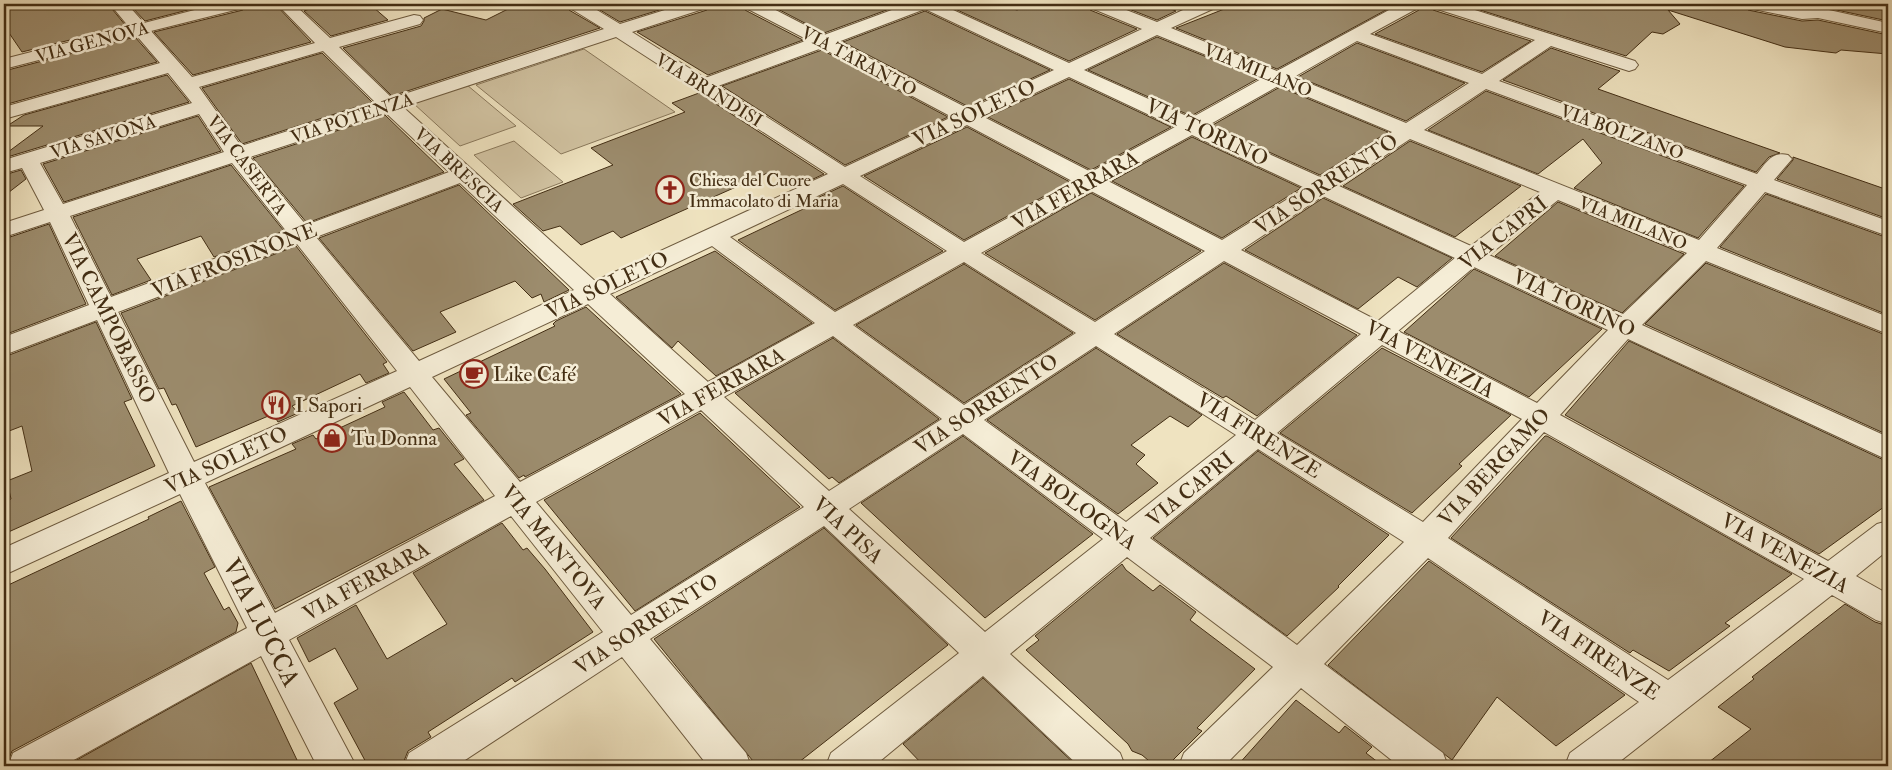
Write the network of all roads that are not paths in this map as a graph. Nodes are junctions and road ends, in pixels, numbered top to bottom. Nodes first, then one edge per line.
1 (118, 4) edge
2 (237, 4) edge
3 (285, 4) edge
4 (576, 4) edge
5 (700, 4) edge
6 (752, 4) edge
7 (925, 4) edge
8 (1097, 4) edge
9 (1209, 4) edge
10 (1412, 4) edge
11 (1440, 4) edge
12 (1754, 4) edge
13 (1841, 4) edge
14 (1818, 8) edge
15 (1888, 18) edge
16 (414, 20) dead end
17 (1156, 28) junction
18 (1888, 28) edge
19 (139, 29) junction
20 (618, 31) junction
21 (1356, 35) junction
22 (1548, 40) junction
23 (821, 42) junction
24 (327, 44) junction
25 (6, 60) edge
26 (1629, 65) dead end
27 (171, 66) junction
28 (1069, 69) junction
29 (1278, 78) junction
30 (1484, 82) junction
31 (188, 84) junction
32 (702, 86) junction
33 (203, 106) junction
34 (390, 106) junction
35 (4, 113) edge
36 (967, 116) junction
37 (1192, 126) junction
38 (1408, 131) junction
39 (238, 155) junction
40 (1781, 159) dead end
41 (16, 164) edge
42 (463, 174) junction
43 (844, 174) junction
44 (1092, 181) junction
45 (1759, 183) junction
46 (1323, 186) junction
47 (1556, 191) junction
48 (57, 213) junction
49 (4, 230) edge
50 (1888, 230) edge
51 (301, 234) junction
52 (714, 236) junction
53 (1702, 250) junction
54 (1223, 251) junction
55 (964, 252) junction
56 (1473, 256) junction
57 (592, 292) junction
58 (103, 308) junction
59 (832, 325) junction
60 (1888, 326) edge
61 (1625, 327) junction
62 (1380, 333) junction
63 (1095, 334) junction
64 (4, 346) edge
65 (412, 375) junction
66 (704, 396) junction
67 (1541, 417) junction
68 (961, 420) junction
69 (1257, 434) junction
70 (1888, 449) edge
71 (187, 478) junction
72 (515, 499) junction
73 (825, 509) junction
74 (1888, 533) edge
75 (1127, 540) junction
76 (1426, 540) junction
77 (4, 562) edge
78 (1831, 579) junction
79 (1888, 610) edge
80 (268, 634) junction
81 (626, 636) junction
82 (985, 655) junction
83 (1298, 666) junction
84 (1670, 702) junction
85 (27, 766) edge
86 (337, 766) edge
87 (423, 766) edge
88 (732, 766) edge
89 (845, 766) edge
90 (1106, 766) edge
91 (1198, 766) edge
92 (1429, 766) edge
93 (1584, 766) edge

1 - 19 street, VIA CASERTA
2 - 19 street, VIA GENOVA
3 - 24 street, VIA BRESCIA
4 - 20 street, VIA BRINDISI
5 - 20 street, VIA POTENZA
6 - 23 street, VIA TARANTO
7 - 23 street
7 - 28 street, VIA TORINO
8 - 17 street, VIA MILANO
9 - 17 street, VIA SOLETO
10 - 21 street, VIA FERRARA
11 - 22 street
12 - 14 street
13 - 15 street
14 - 18 street
16 - 24 street
17 - 28 street, VIA SOLETO
17 - 29 street, VIA MILANO
19 - 25 street, VIA GENOVA
19 - 27 street, VIA CASERTA
20 - 32 street, VIA BRINDISI
20 - 34 street, VIA POTENZA
21 - 29 street, VIA FERRARA
21 - 30 street, VIA BOLZANO
22 - 26 street
22 - 30 street, VIA SORRENTO
23 - 32 street
23 - 36 street, VIA TARANTO
24 - 31 street
24 - 34 street, VIA BRESCIA
27 - 31 street, VIA CASERTA
27 - 35 street
28 - 36 street, VIA SOLETO
28 - 37 street, VIA TORINO
29 - 37 street, VIA FERRARA
29 - 38 street, VIA MILANO
30 - 38 street, VIA SORRENTO
30 - 45 street, VIA BOLZANO
31 - 33 street, VIA CASERTA
32 - 43 street, VIA BRINDISI
33 - 39 street, VIA CASERTA
33 - 41 street, VIA SAVONA
34 - 39 street, VIA POTENZA
34 - 42 street, VIA BRESCIA
36 - 43 street, VIA SOLETO
36 - 44 street, VIA VENEZIA
37 - 44 street, VIA FERRARA
37 - 46 street, VIA TORINO
38 - 46 street, VIA SORRENTO
38 - 47 street, VIA MILANO
39 - 48 street, VIA POTENZA
39 - 51 street, VIA CASERTA
40 - 45 street, VIA BERGAMO
41 - 48 street, VIA CAMPOBASSO
42 - 51 street, VIA FROSINONE
42 - 57 street, VIA BRESCIA
43 - 52 street, VIA SOLETO
43 - 55 street, VIA FIRENZE
44 - 54 street, VIA VENEZIA
44 - 55 street, VIA FERRARA
45 - 50 street, VIA BOLZANO
45 - 53 street, VIA BERGAMO
46 - 54 street, VIA SORRENTO
46 - 56 street, VIA TORINO
47 - 53 street, VIA MILANO
47 - 56 street, VIA CAPRI
48 - 49 street, VIA POTENZA
48 - 58 street, VIA CAMPOBASSO
51 - 58 street, VIA FROSINONE
51 - 65 street, VIA CASERTA
52 - 57 street, VIA SOLETO
52 - 59 street, VIA BOLOGNA
53 - 60 street, VIA MILANO
53 - 61 street, VIA BERGAMO
54 - 62 street, VIA VENEZIA
54 - 63 street, VIA SORRENTO
55 - 59 street, VIA FERRARA
55 - 63 street, VIA FIRENZE
56 - 61 street, VIA TORINO
56 - 62 street, VIA CAPRI
57 - 65 street, VIA SOLETO
57 - 66 street, VIA PISA
58 - 64 street, VIA FROSINONE
58 - 71 street, VIA CAMPOBASSO
59 - 66 street, VIA FERRARA
59 - 68 street, VIA BOLOGNA
61 - 67 street, VIA BERGAMO
61 - 70 street, VIA TORINO
62 - 67 street, VIA VENEZIA
62 - 69 street, VIA CAPRI
63 - 68 street, VIA SORRENTO
63 - 69 street, VIA FIRENZE
65 - 71 street, VIA SOLETO
65 - 72 street, VIA MANTOVA
66 - 72 street, VIA FERRARA
66 - 73 street, VIA PISA
67 - 76 street, VIA BERGAMO
67 - 78 street, VIA VENEZIA
68 - 73 street, VIA SORRENTO
68 - 75 street, VIA BOLOGNA
69 - 75 street, VIA CAPRI
69 - 76 street, VIA FIRENZE
71 - 77 street, VIA SOLETO
71 - 80 street, VIA LUCCA
72 - 80 street, VIA FERRARA
72 - 81 street, VIA MANTOVA
73 - 81 street, VIA SORRENTO
73 - 82 street, VIA PISA
74 - 78 street
75 - 82 street, VIA CAPRI
75 - 83 street, VIA BOLOGNA
76 - 83 street, VIA BERGAMO
76 - 84 street, VIA FIRENZE
78 - 79 street, VIA VENEZIA
78 - 84 street
80 - 85 street, VIA FERRARA
80 - 86 street, VIA LUCCA
81 - 87 street, VIA SORRENTO
81 - 88 street, VIA MANTOVA
82 - 89 street, VIA CAPRI
82 - 90 street, VIA PISA
83 - 91 street, VIA BERGAMO
83 - 92 street, VIA BOLOGNA
84 - 93 street

